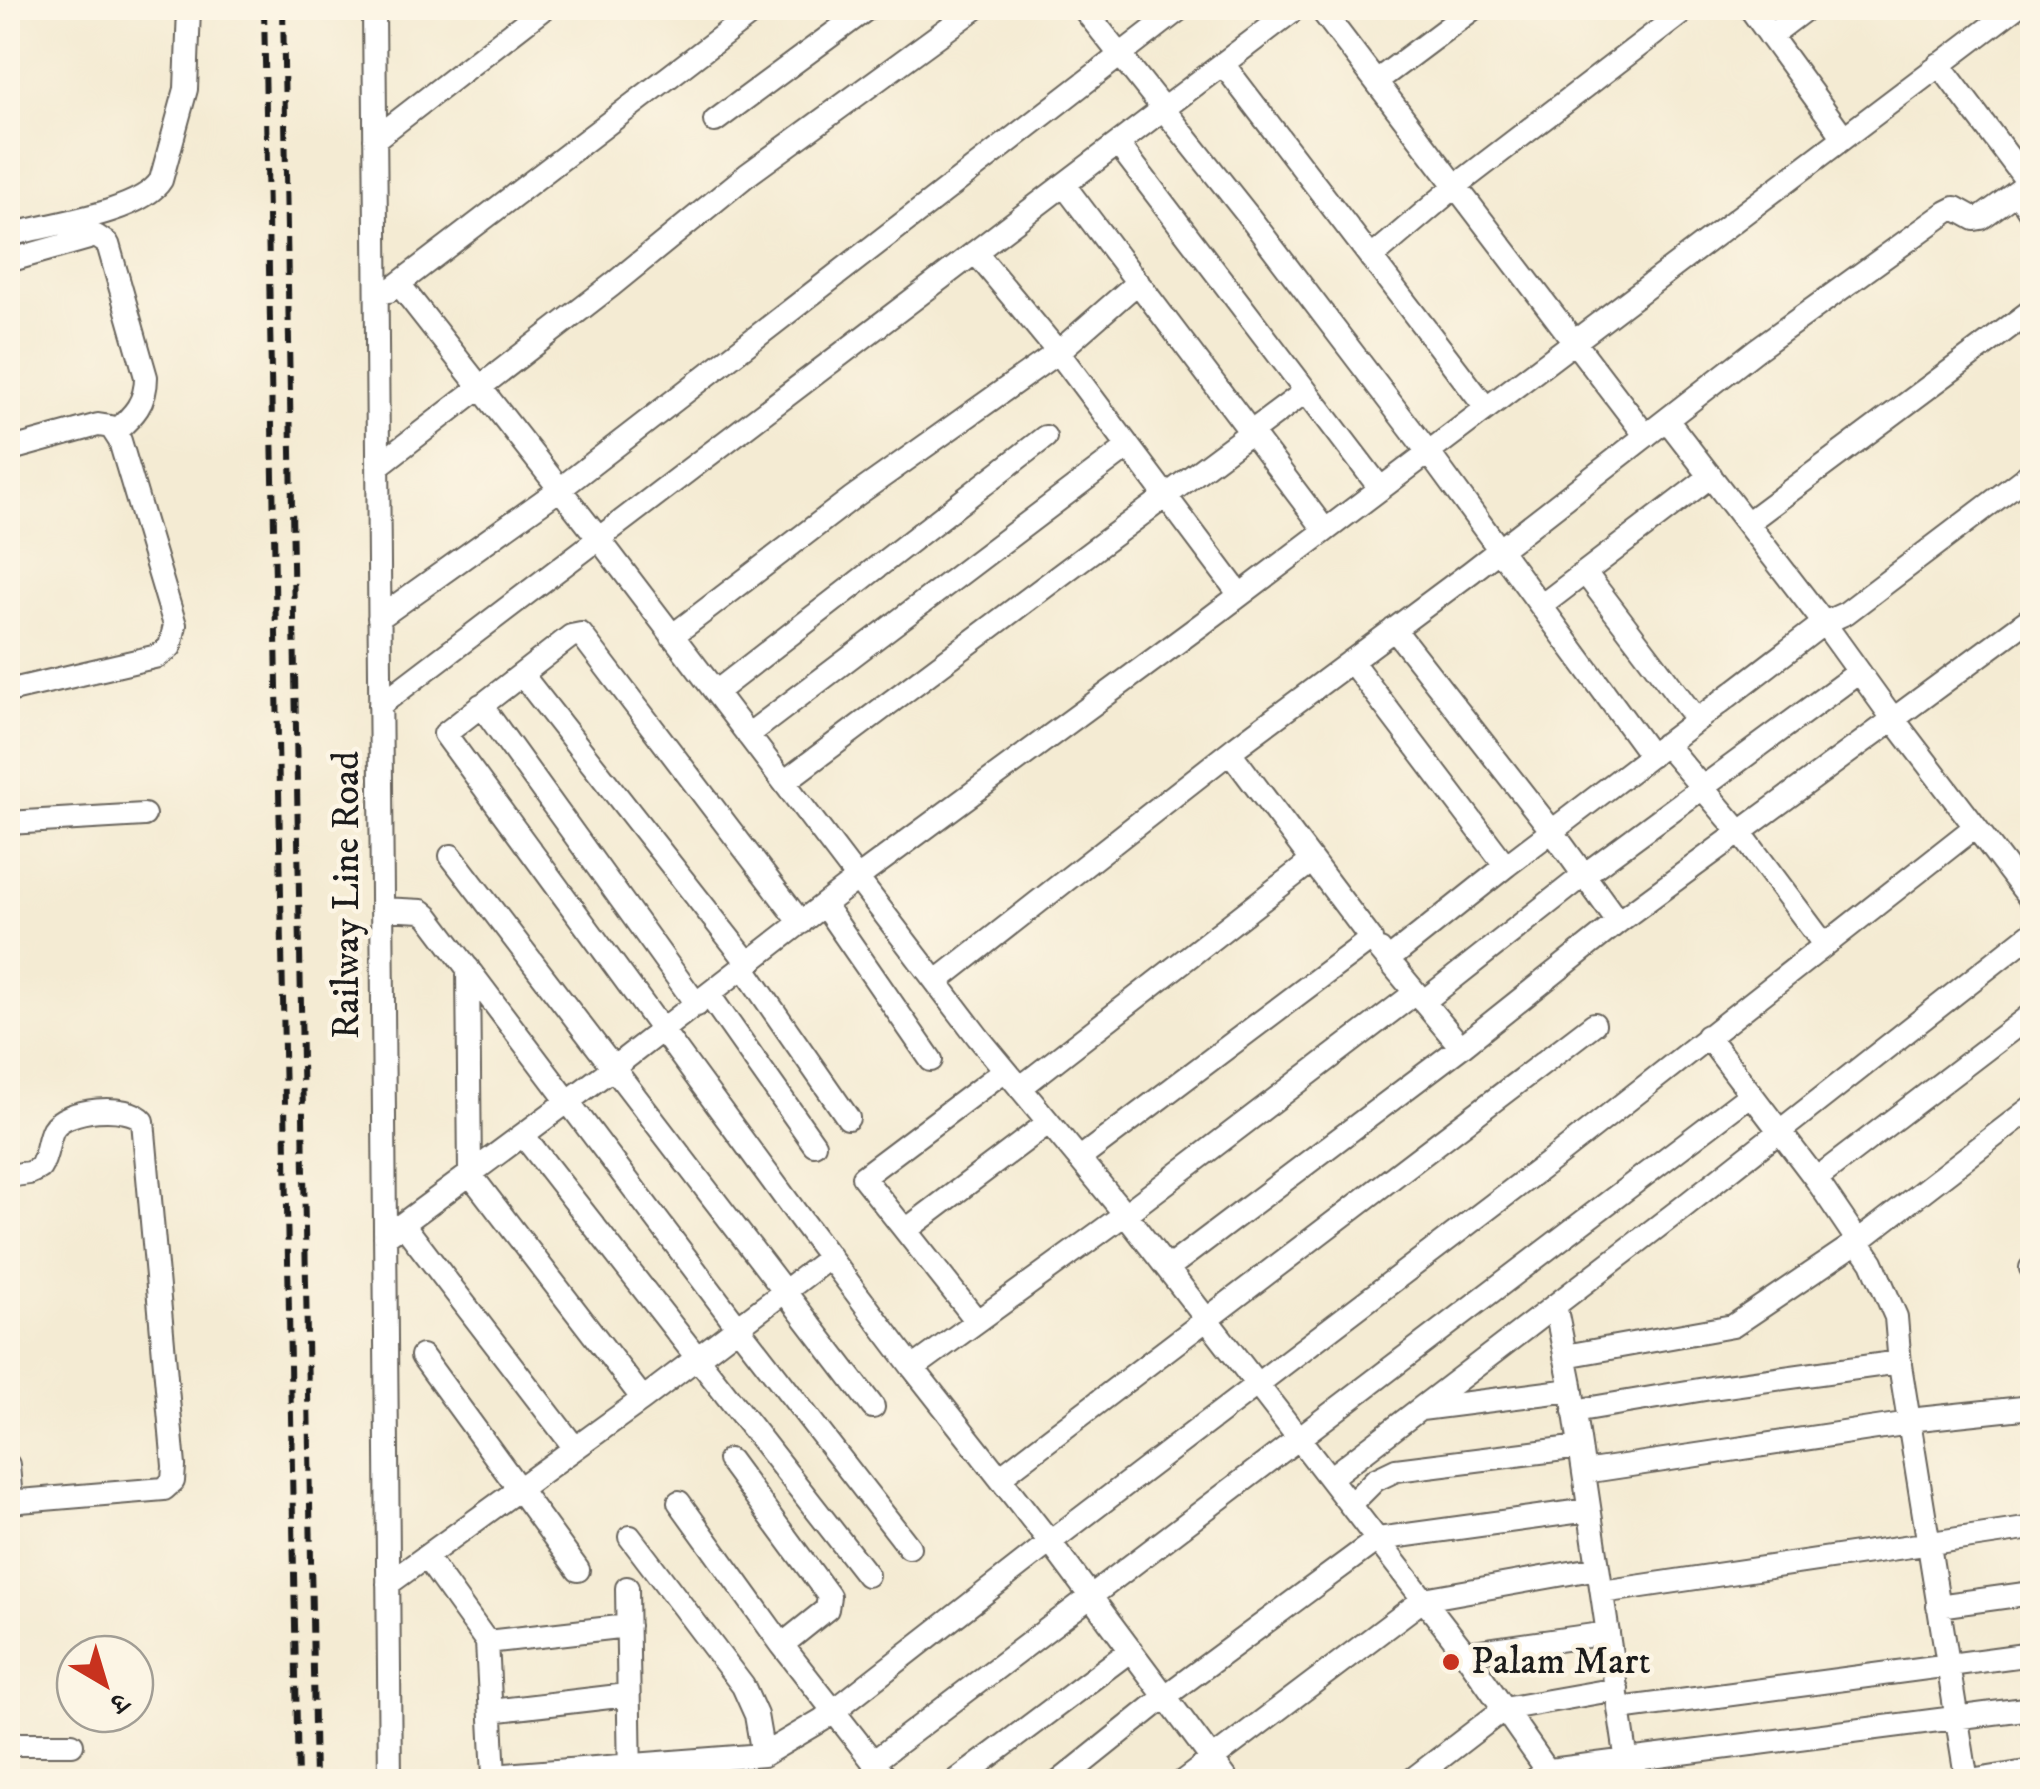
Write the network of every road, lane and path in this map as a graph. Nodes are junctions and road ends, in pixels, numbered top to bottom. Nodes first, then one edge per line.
1 (190, 8) edge
2 (374, 8) edge
3 (544, 8) edge
4 (760, 8) edge
5 (868, 8) edge
6 (976, 8) edge
7 (1083, 8) edge
8 (1181, 8) edge
9 (1296, 8) edge
10 (1320, 8) edge
11 (1474, 8) edge
12 (1688, 8) edge
13 (1750, 8) edge
14 (1807, 8) edge
15 (2015, 8) edge
16 (1770, 36) junction
17 (1120, 54) junction
18 (1223, 64) junction
19 (1939, 64) junction
20 (1378, 80) junction
21 (1163, 110) junction
22 (715, 121) dead end
23 (1843, 136) junction
24 (375, 139) junction
25 (1118, 144) junction
26 (1064, 185) junction
27 (1457, 185) junction
28 (2026, 186) edge
29 (2032, 215) edge
30 (8, 235) edge
31 (975, 252) junction
32 (1371, 258) junction
33 (8, 261) edge
34 (1138, 282) junction
35 (399, 284) junction
36 (376, 301) junction
37 (2032, 310) edge
38 (1574, 340) junction
39 (1058, 352) junction
40 (479, 389) junction
41 (1306, 391) junction
42 (1486, 408) junction
43 (1667, 420) junction
44 (116, 432) junction
45 (1251, 432) junction
46 (1646, 436) junction
47 (1045, 437) dead end
48 (1128, 447) junction
49 (8, 450) edge
50 (1428, 452) junction
51 (378, 466) junction
52 (2032, 472) edge
53 (1711, 476) junction
54 (1380, 488) junction
55 (560, 489) junction
56 (1167, 497) junction
57 (1748, 523) junction
58 (1325, 530) junction
59 (599, 539) junction
60 (1499, 550) junction
61 (1586, 574) junction
62 (1240, 595) junction
63 (1541, 606) junction
64 (2032, 617) edge
65 (379, 618) junction
66 (1824, 622) junction
67 (1394, 629) junction
68 (672, 636) junction
69 (1351, 662) junction
70 (1859, 672) junction
71 (522, 676) junction
72 (8, 691) edge
73 (716, 692) junction
74 (380, 705) junction
75 (481, 705) junction
76 (1696, 719) junction
77 (1894, 720) junction
78 (748, 735) junction
79 (1658, 750) junction
80 (1230, 752) junction
81 (784, 782) junction
82 (1702, 787) junction
83 (144, 815) dead end
84 (8, 823) edge
85 (1975, 826) junction
86 (1552, 831) junction
87 (1740, 832) junction
88 (452, 856) dead end
89 (1312, 861) junction
90 (1506, 866) junction
91 (1584, 875) junction
92 (858, 878) junction
93 (2032, 901) edge
94 (824, 904) junction
95 (382, 909) junction
96 (1618, 922) junction
97 (801, 923) junction
98 (2032, 933) edge
99 (1371, 939) junction
100 (1823, 943) junction
101 (1388, 960) junction
102 (746, 966) junction
103 (468, 968) junction
104 (936, 982) junction
105 (1419, 997) junction
106 (703, 1000) junction
107 (2032, 1014) edge
108 (1594, 1024) dead end
109 (662, 1030) junction
110 (1707, 1036) junction
111 (1461, 1047) junction
112 (931, 1060) dead end
113 (614, 1068) junction
114 (1005, 1070) junction
115 (1020, 1088) junction
116 (1751, 1094) junction
117 (570, 1100) junction
118 (2032, 1107) edge
119 (848, 1118) dead end
120 (1048, 1123) junction
121 (1781, 1132) junction
122 (523, 1135) junction
123 (814, 1144) dead end
124 (1079, 1159) junction
125 (470, 1174) junction
126 (8, 1176) edge
127 (1816, 1179) junction
128 (1126, 1214) junction
129 (394, 1230) junction
130 (906, 1230) junction
131 (1857, 1242) junction
132 (830, 1257) junction
133 (1168, 1268) junction
134 (784, 1292) junction
135 (1554, 1305) junction
136 (1208, 1319) junction
137 (978, 1321) junction
138 (738, 1327) junction
139 (422, 1356) dead end
140 (1565, 1356) junction
141 (696, 1359) junction
142 (1900, 1362) junction
143 (913, 1368) junction
144 (1259, 1384) junction
145 (643, 1399) junction
146 (1573, 1401) junction
147 (873, 1407) dead end
148 (2032, 1407) edge
149 (1419, 1410) junction
150 (1909, 1421) junction
151 (1300, 1437) junction
152 (1580, 1447) junction
153 (575, 1448) junction
154 (728, 1460) dead end
155 (8, 1465) edge
156 (1584, 1472) junction
157 (1000, 1477) junction
158 (1331, 1477) junction
159 (519, 1490) junction
160 (9, 1502) edge
161 (679, 1502) dead end
162 (1351, 1504) junction
163 (1589, 1510) junction
164 (2032, 1528) edge
165 (630, 1537) dead end
166 (1378, 1539) junction
167 (1050, 1542) junction
168 (1929, 1545) junction
169 (909, 1547) dead end
170 (426, 1557) junction
171 (1598, 1568) junction
172 (578, 1570) dead end
173 (867, 1575) dead end
174 (388, 1584) junction
175 (627, 1588) dead end
176 (1602, 1592) junction
177 (2032, 1593) edge
178 (1091, 1597) junction
179 (1424, 1600) junction
180 (1938, 1606) junction
181 (628, 1626) junction
182 (1608, 1634) junction
183 (487, 1642) junction
184 (782, 1645) junction
185 (1130, 1650) junction
186 (1465, 1653) junction
187 (2032, 1654) edge
188 (1947, 1666) junction
189 (626, 1694) junction
190 (1165, 1696) junction
191 (1618, 1699) junction
192 (2032, 1708) edge
193 (1504, 1709) junction
194 (490, 1711) junction
195 (833, 1711) junction
196 (1956, 1718) junction
197 (8, 1744) edge
198 (72, 1744) dead end
199 (763, 1755) junction
200 (735, 1757) junction
201 (1212, 1759) junction
202 (873, 1762) junction
203 (1628, 1770) edge
204 (2032, 1771) edge
205 (630, 1774) edge
206 (1549, 1775) edge
207 (493, 1779) edge
208 (1966, 1781) edge
209 (390, 1782) edge
210 (739, 1782) edge
211 (888, 1782) edge
212 (955, 1782) edge
213 (1059, 1782) edge
214 (1182, 1782) edge
215 (1228, 1782) edge
216 (1408, 1782) edge

1 - 30 street
2 - 24 street, Railway Line Road
3 - 24 street
4 - 35 street
5 - 22 street
6 - 40 street
7 - 17 street
8 - 17 street
9 - 18 street
10 - 20 street
11 - 20 street
12 - 27 street
13 - 16 street
14 - 16 street
15 - 19 street
16 - 23 street
17 - 21 street
17 - 55 street
18 - 21 street
18 - 32 street
19 - 23 street
19 - 28 street
20 - 27 street
21 - 25 street
21 - 50 street
23 - 38 street
24 - 36 street, Railway Line Road
25 - 26 street
25 - 41 street
26 - 31 street
26 - 34 street
27 - 32 street
27 - 38 street
28 - 29 street
28 - 43 street
31 - 39 street
31 - 59 street
32 - 42 street
33 - 44 street
34 - 39 street
34 - 45 street
35 - 36 street
35 - 40 street
36 - 51 street, Railway Line Road
37 - 57 street
38 - 42 street
38 - 46 street
39 - 48 street
39 - 68 street
40 - 51 street
40 - 55 street
41 - 45 street
41 - 54 street
42 - 50 street
43 - 46 street
43 - 53 street
44 - 49 street
44 - 72 street
45 - 56 street
45 - 58 street
46 - 60 street
47 - 73 street
48 - 56 street
48 - 78 street
50 - 54 street
50 - 60 street
51 - 65 street, Railway Line Road
52 - 66 street
53 - 57 street
53 - 61 street
54 - 58 street
55 - 59 street
55 - 65 street
56 - 62 street
56 - 81 street
57 - 66 street
58 - 62 street
59 - 68 street
59 - 74 street
60 - 63 street
60 - 67 street
61 - 63 street
61 - 76 street
62 - 92 street
63 - 79 street
64 - 77 street
65 - 74 street, Railway Line Road
66 - 70 street
66 - 76 street
67 - 69 street
67 - 86 street
68 - 73 street
69 - 80 street
69 - 90 street
70 - 77 street
70 - 82 street
71 - 75 street
71 - 97 street
71 - 102 street
73 - 78 street
74 - 95 street, Railway Line Road
75 - 106 street
75 - 109 street
76 - 79 street
77 - 85 street
77 - 87 street
78 - 81 street
79 - 82 street
79 - 86 street
80 - 89 street
80 - 104 street
81 - 92 street
82 - 87 street
82 - 91 street
83 - 84 street
85 - 93 street
85 - 100 street
86 - 90 street
86 - 91 street
87 - 96 street
87 - 100 street
88 - 113 street
89 - 99 street
89 - 115 street
90 - 101 street
91 - 96 street
91 - 105 street
92 - 94 street
92 - 104 street
94 - 97 street
94 - 112 street
95 - 103 street
95 - 129 street, Railway Line Road
96 - 111 street
97 - 102 street
98 - 121 street
99 - 101 street
99 - 124 street
100 - 110 street
101 - 105 street
102 - 106 street
102 - 119 street
103 - 117 street
103 - 125 street
104 - 114 street
105 - 111 street
105 - 128 street
106 - 109 street
106 - 123 street
107 - 127 street
108 - 136 street
109 - 113 street
109 - 132 street
110 - 116 street
110 - 144 street
111 - 133 street
113 - 117 street
113 - 134 street
114 - 115 street
114 - 130 street
115 - 120 street
116 - 121 street
116 - 151 street
117 - 122 street
117 - 138 street
118 - 131 street
120 - 124 street
120 - 130 street
121 - 127 street
121 - 135 street
122 - 125 street
122 - 141 street
124 - 128 street
125 - 129 street
125 - 145 street
126 - 160 street
127 - 131 street
128 - 133 street
128 - 137 street
129 - 153 street
129 - 174 street, Railway Line Road
130 - 137 street
131 - 140 street
131 - 142 street
132 - 134 street
132 - 143 street
133 - 136 street
134 - 138 street
134 - 147 street
135 - 140 street
135 - 149 street
136 - 144 street
136 - 157 street
137 - 143 street
138 - 141 street
138 - 169 street
139 - 159 street
140 - 146 street
141 - 145 street
141 - 173 street
142 - 146 street
142 - 150 street
143 - 157 street
144 - 151 street
144 - 167 street
145 - 153 street
146 - 149 street
146 - 152 street
148 - 150 street
149 - 158 street
150 - 156 street
150 - 168 street
151 - 158 street
151 - 178 street
152 - 156 street
152 - 162 street
153 - 159 street
154 - 184 street
155 - 160 street
156 - 163 street
157 - 167 street
158 - 162 street
159 - 170 street
159 - 172 street
161 - 184 street
162 - 166 street
163 - 166 street
163 - 171 street
164 - 168 street
165 - 199 street
166 - 179 street
166 - 190 street
167 - 178 street
167 - 195 street
168 - 176 street
168 - 180 street
170 - 174 street
170 - 183 street
171 - 176 street
171 - 179 street
174 - 209 street, Railway Line Road
175 - 181 street
176 - 182 street
177 - 180 street
178 - 185 street
178 - 202 street
179 - 186 street
179 - 201 street
180 - 188 street
181 - 183 street
181 - 189 street
182 - 186 street
182 - 191 street
183 - 194 street
184 - 195 street
185 - 190 street
185 - 212 street
186 - 193 street
187 - 188 street
188 - 191 street
188 - 196 street
189 - 194 street
189 - 205 street
190 - 201 street
190 - 213 street
191 - 193 street
191 - 203 street
192 - 196 street
193 - 206 street
193 - 216 street
194 - 207 street
195 - 199 street
195 - 202 street
196 - 203 street
196 - 208 street
197 - 198 street
199 - 200 street
200 - 205 street
200 - 210 street
201 - 214 street
201 - 215 street
202 - 211 street
203 - 206 street
204 - 208 street
205 - 207 street

